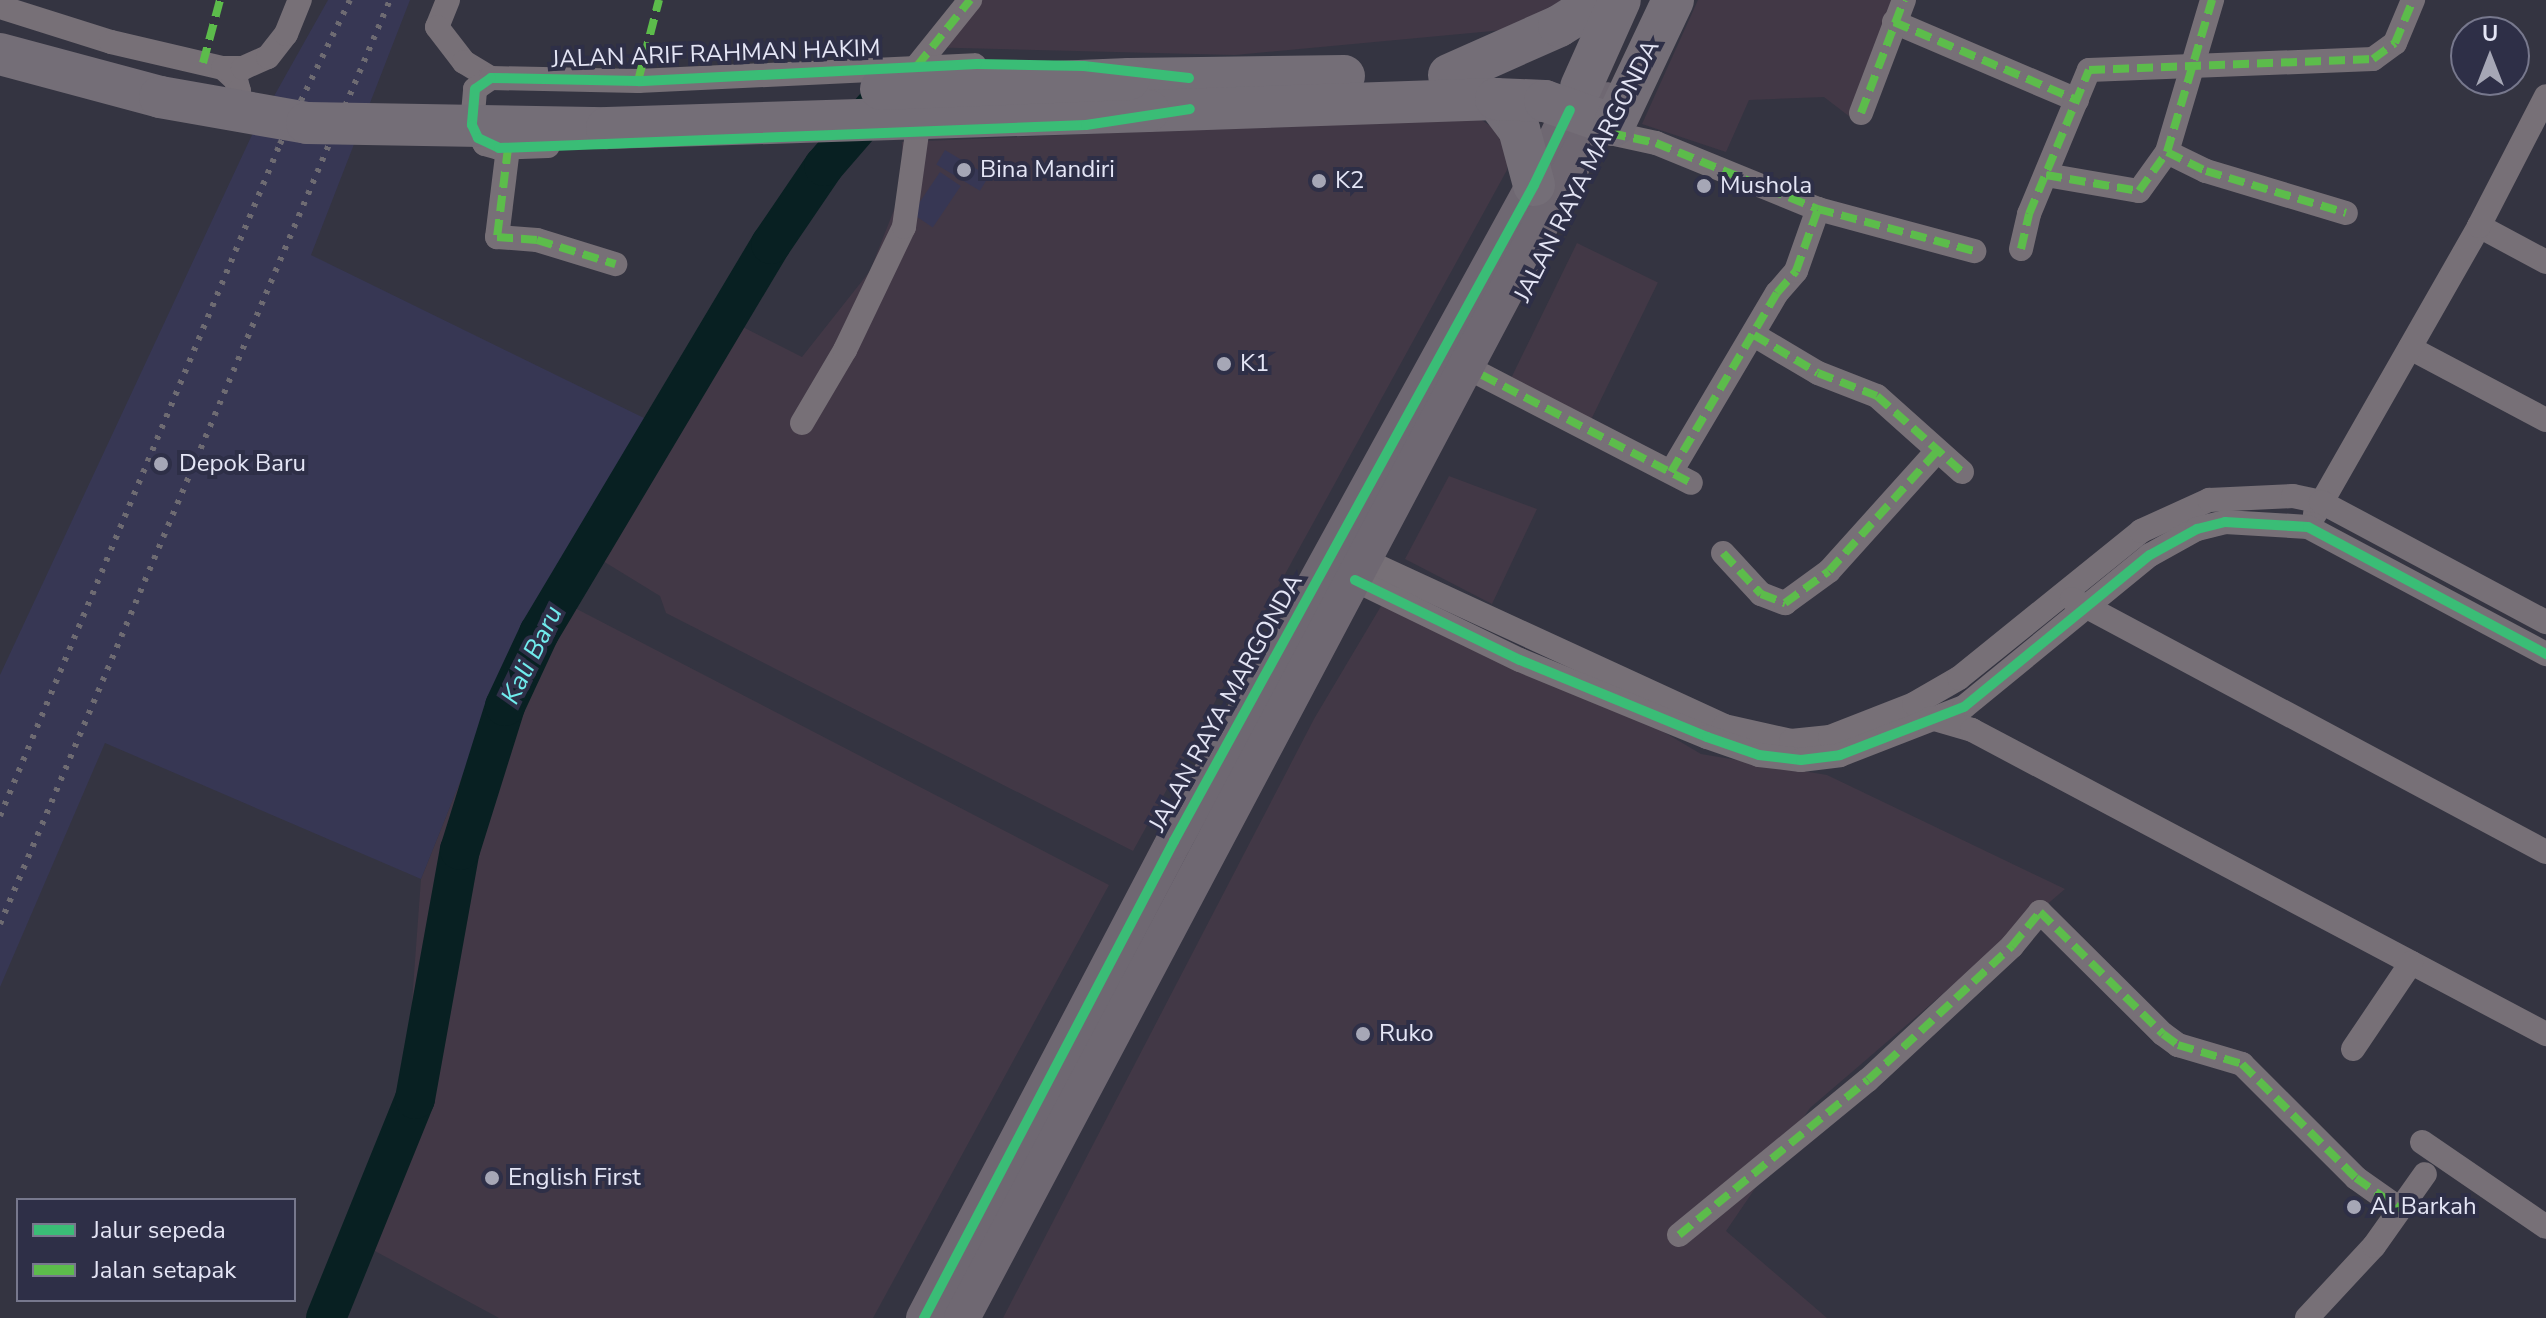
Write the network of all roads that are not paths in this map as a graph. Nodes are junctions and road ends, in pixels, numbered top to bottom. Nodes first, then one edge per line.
1 (300, 0) edge
2 (448, 0) edge
3 (970, 0) edge
4 (1601, 0) edge
5 (1620, 0) edge
6 (1653, 0) edge
7 (1673, 0) edge
8 (2212, 0) edge
9 (2413, 0) edge
10 (0, 7) edge
11 (1899, 11) edge
12 (0, 29) edge
13 (0, 54) edge
14 (917, 66) junction
15 (223, 68) junction
16 (2196, 68) junction
17 (0, 72) edge
18 (1449, 75) junction
19 (491, 78) junction
20 (1190, 94) junction
21 (1139, 95) junction
22 (2546, 96) edge
23 (1496, 99) junction
24 (2077, 100) junction
25 (1600, 112) junction
26 (1861, 113) dead end
27 (917, 133) junction
28 (508, 148) junction
29 (2167, 152) junction
30 (2046, 175) junction
31 (1534, 185) junction
32 (1818, 209) junction
33 (2346, 213) dead end
34 (2479, 226) junction
35 (2021, 249) dead end
36 (1974, 251) dead end
37 (2546, 262) edge
38 (615, 264) dead end
39 (1754, 335) junction
40 (2410, 348) junction
41 (1482, 375) junction
42 (2546, 420) edge
43 (802, 423) dead end
44 (1937, 451) junction
45 (1962, 472) dead end
46 (2321, 502) junction
47 (2308, 527) junction
48 (1723, 553) dead end
49 (1368, 574) junction
50 (2075, 602) junction
51 (2546, 622) edge
52 (2546, 654) edge
53 (1914, 704) junction
54 (1934, 720) junction
55 (1764, 747) junction
56 (2546, 852) edge
57 (1192, 902) junction
58 (2411, 963) junction
59 (2546, 1034) edge
60 (2353, 1049) dead end
61 (2422, 1142) dead end
62 (2425, 1174) dead end
63 (2400, 1209) junction
64 (2546, 1227) edge
65 (1679, 1235) dead end
66 (924, 1318) edge
67 (962, 1318) edge
68 (987, 1318) edge
69 (2307, 1318) edge

1 - 15 street
2 - 19 street
3 - 14 street
4 - 18 highway
5 - 25 highway, JALAN RAYA MARGONDA
6 - 25 highway, JALAN RAYA MARGONDA
7 - 25 highway, JALAN RAYA MARGONDA
8 - 16 street
9 - 16 street
10 - 15 street
11 - 24 street
11 - 26 street
12 - 21 highway, JALAN ARIF RAHMAN HAKIM, bridge
13 - 21 highway, JALAN ARIF RAHMAN HAKIM, bridge
14 - 19 street, JALAN ARIF RAHMAN HAKIM
14 - 20 street, JALAN ARIF RAHMAN HAKIM
15 - 17 street
16 - 24 street
16 - 29 street
18 - 20 highway, JALAN ARIF RAHMAN HAKIM
18 - 25 highway, JALAN ARIF RAHMAN HAKIM
19 - 28 street
20 - 21 highway, JALAN ARIF RAHMAN HAKIM
20 - 23 highway, JALAN ARIF RAHMAN HAKIM
20 - 27 street, JALAN ARIF RAHMAN HAKIM
22 - 34 street
23 - 25 highway, JALAN ARIF RAHMAN HAKIM
23 - 31 highway
24 - 30 street
25 - 31 main road, JALAN RAYA MARGONDA
25 - 32 street
25 - 41 main road, JALAN RAYA MARGONDA
25 - 49 main road, JALAN RAYA MARGONDA
27 - 28 street, JALAN ARIF RAHMAN HAKIM
27 - 43 street
28 - 38 street
29 - 30 street
29 - 33 street
30 - 35 street
31 - 66 main road, JALAN RAYA MARGONDA
32 - 36 street
32 - 39 street
34 - 37 street
34 - 40 street
39 - 41 street
39 - 44 street
40 - 42 street
40 - 46 street
41 - 49 main road, JALAN RAYA MARGONDA
44 - 45 street
44 - 48 street
46 - 47 street
46 - 50 street
46 - 51 street
47 - 50 street
47 - 52 street
49 - 55 street
49 - 57 main road, JALAN RAYA MARGONDA
50 - 53 street
50 - 54 street
50 - 56 street
53 - 54 street
53 - 55 street
54 - 55 street
54 - 58 street
57 - 67 main road, JALAN RAYA MARGONDA
57 - 68 main road, JALAN RAYA MARGONDA
58 - 59 street
58 - 60 street
61 - 64 street
62 - 63 street
63 - 65 street
63 - 69 street

